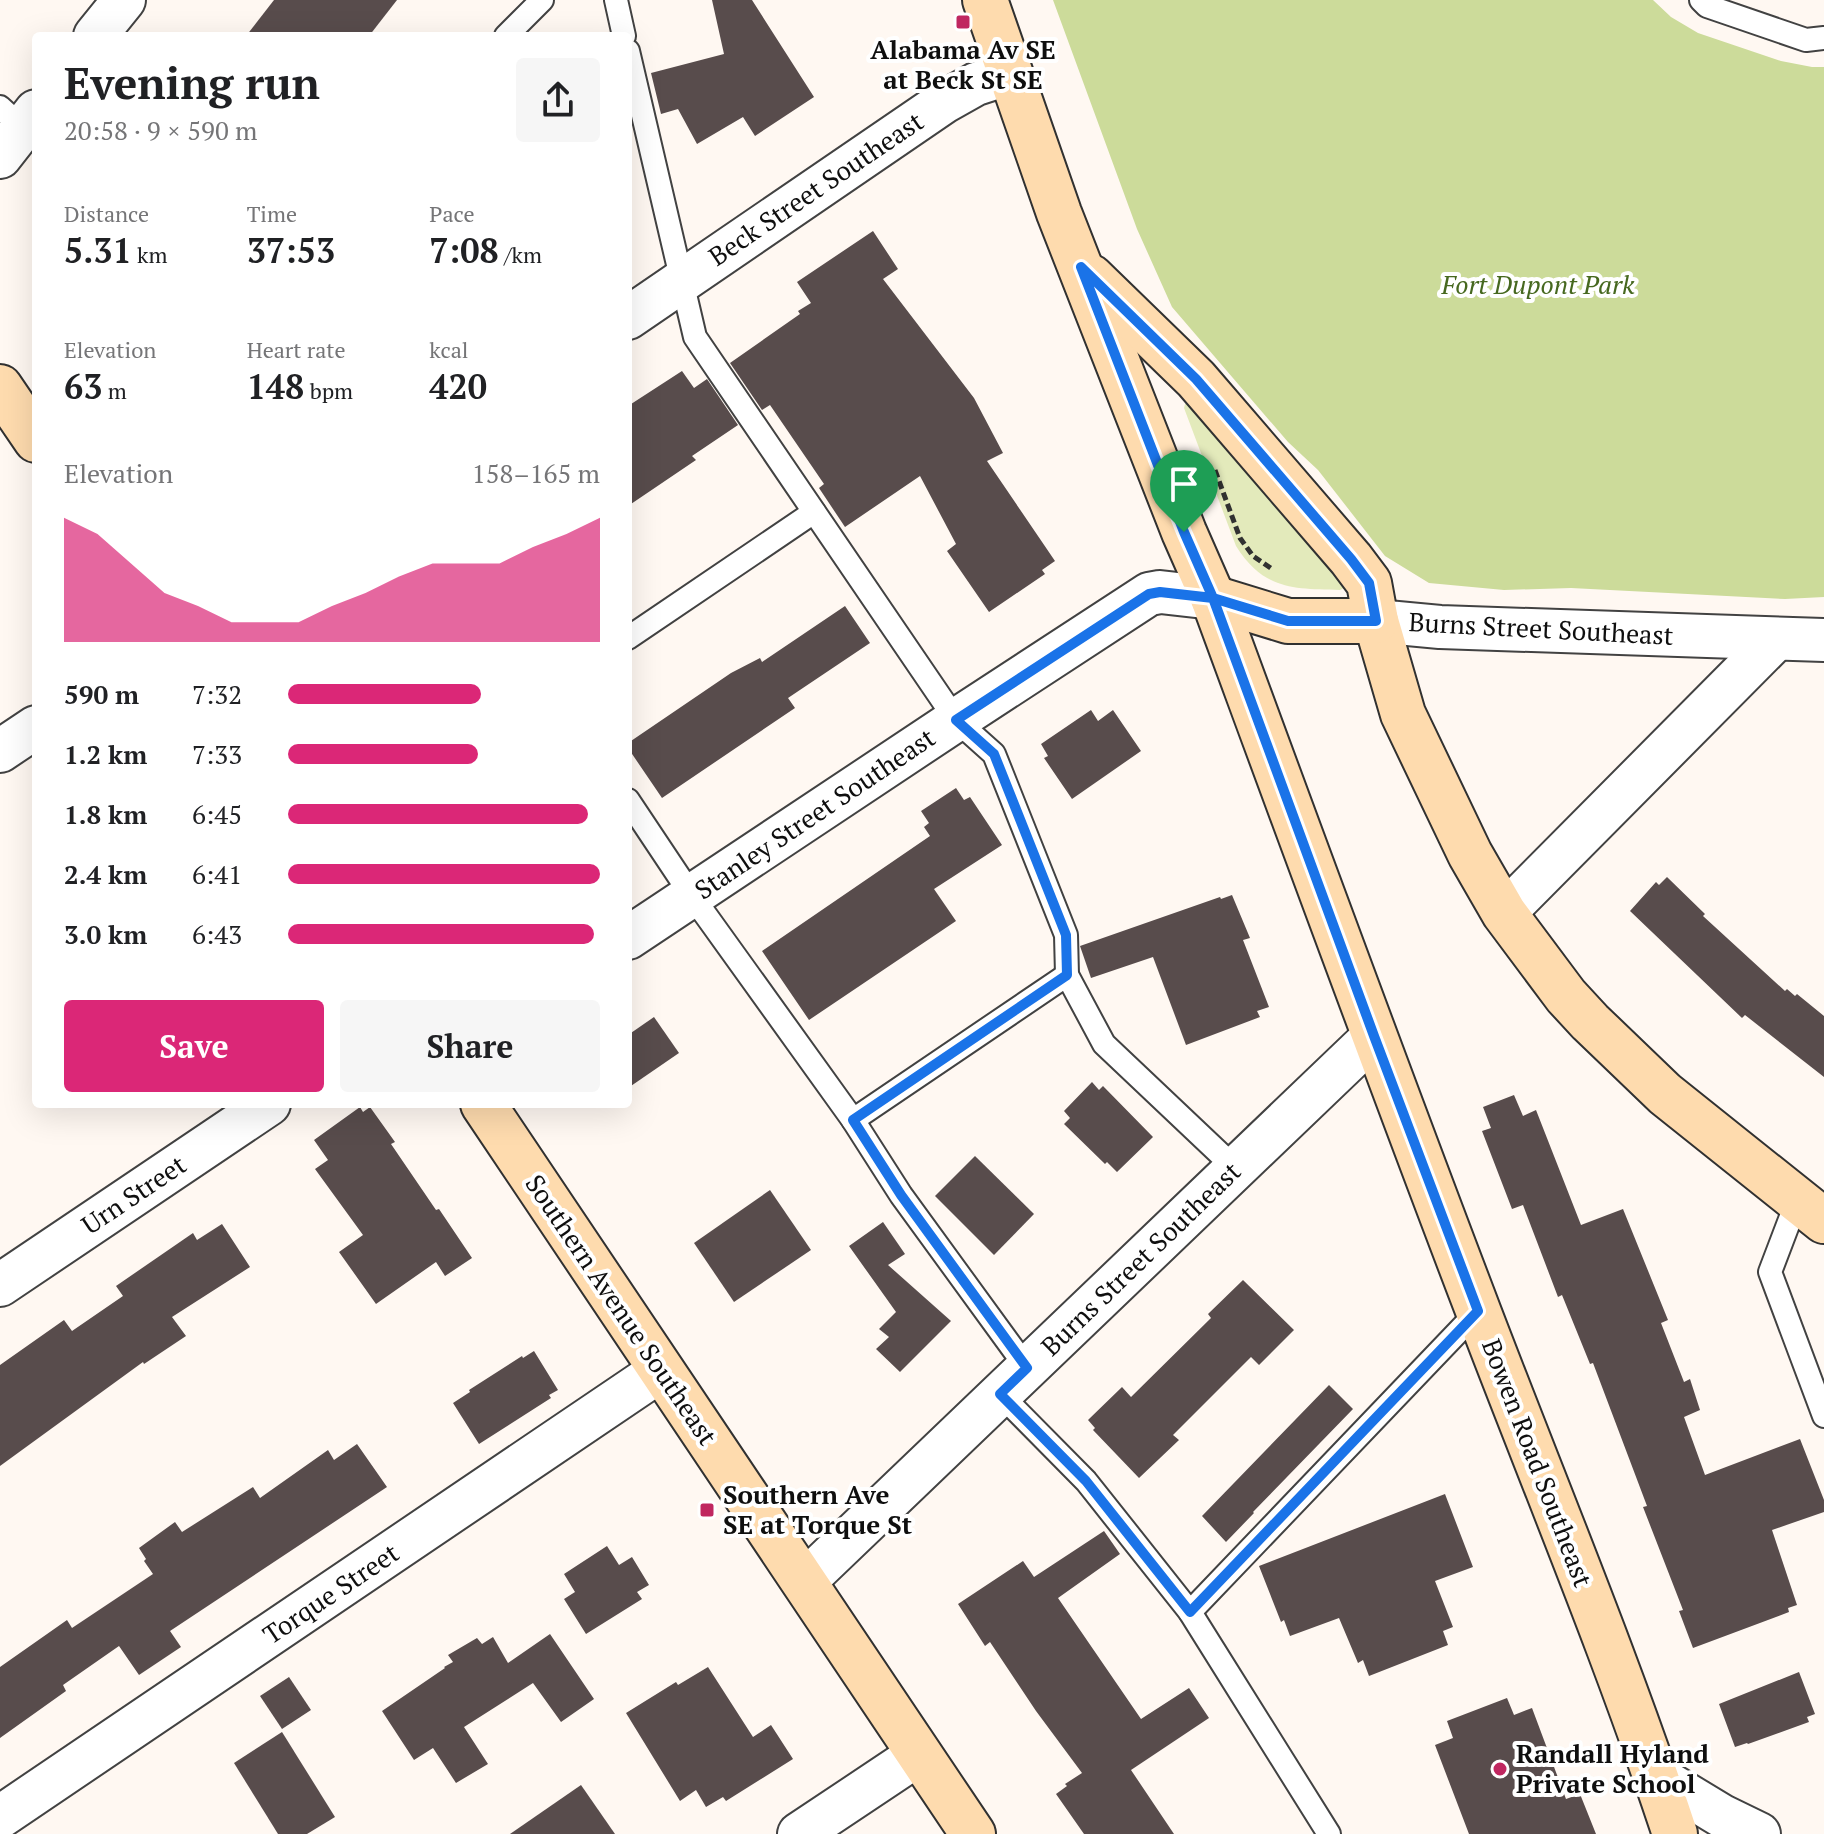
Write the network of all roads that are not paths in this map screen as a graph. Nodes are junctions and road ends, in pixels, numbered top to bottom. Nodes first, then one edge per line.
1 (124, 0) edge
2 (542, 0) edge
3 (616, 0) edge
4 (985, 0) edge
5 (1701, 0) edge
6 (98, 32) edge
7 (510, 32) edge
8 (623, 32) edge
9 (1824, 38) edge
10 (632, 68) edge
11 (1010, 73) junction
12 (1081, 267) junction
13 (683, 280) junction
14 (632, 315) edge
15 (0, 387) edge
16 (32, 434) edge
17 (814, 512) junction
18 (1213, 598) junction
19 (1376, 621) junction
20 (632, 635) edge
21 (1776, 639) junction
22 (1824, 640) edge
23 (956, 720) junction
24 (32, 730) edge
25 (0, 751) edge
26 (632, 806) edge
27 (692, 896) junction
28 (1504, 913) junction
29 (632, 935) edge
30 (1067, 975) junction
31 (1374, 1036) junction
32 (263, 1108) edge
33 (486, 1108) edge
34 (853, 1120) junction
35 (1235, 1168) junction
36 (1810, 1211) edge
37 (0, 1285) edge
38 (1478, 1311) junction
39 (661, 1370) junction
40 (1014, 1381) junction
41 (1824, 1416) edge
42 (804, 1582) junction
43 (1190, 1612) junction
44 (919, 1754) junction
45 (1656, 1776) junction
46 (0, 1817) edge
47 (799, 1834) edge
48 (973, 1834) edge
49 (1329, 1834) edge
50 (1675, 1834) edge
51 (1759, 1834) edge

1 - 6 street
2 - 7 lane
3 - 8 lane
4 - 11 street, Bowen Road Southeast
5 - 9 lane
10 - 13 lane
11 - 12 street, Bowen Road Southeast
11 - 13 street, Beck Street Southeast
12 - 18 street, Bowen Road Southeast
12 - 19 street
13 - 14 street, Beck Street Southeast
13 - 17 lane
15 - 16 street
17 - 20 lane
17 - 23 lane
18 - 19 street, Burns Street Southeast
18 - 23 street, Stanley Street Southeast
18 - 31 street, Bowen Road Southeast
19 - 21 street, Burns Street Southeast
19 - 28 street
21 - 22 street, Burns Street Southeast
21 - 28 street
23 - 27 street, Stanley Street Southeast
23 - 30 lane
24 - 25 street
26 - 27 lane
27 - 29 street, Stanley Street Southeast
27 - 34 lane
28 - 36 street
30 - 34 lane
30 - 35 lane
31 - 35 street, Burns Street Southeast
31 - 38 street, Bowen Road Southeast
32 - 37 street, Urn Street
33 - 39 street, Southern Avenue Southeast
34 - 40 lane
35 - 40 street, Burns Street Southeast
36 - 41 lane
38 - 43 lane
38 - 45 street, Bowen Road Southeast
39 - 42 street, Southern Avenue Southeast
39 - 46 street, Torque Street
40 - 42 street, Burns Street Southeast
40 - 43 lane
42 - 44 street, Southern Avenue Southeast
43 - 49 lane
44 - 47 street
44 - 48 street, Southern Avenue Southeast
45 - 50 street, Bowen Road Southeast
45 - 51 street

